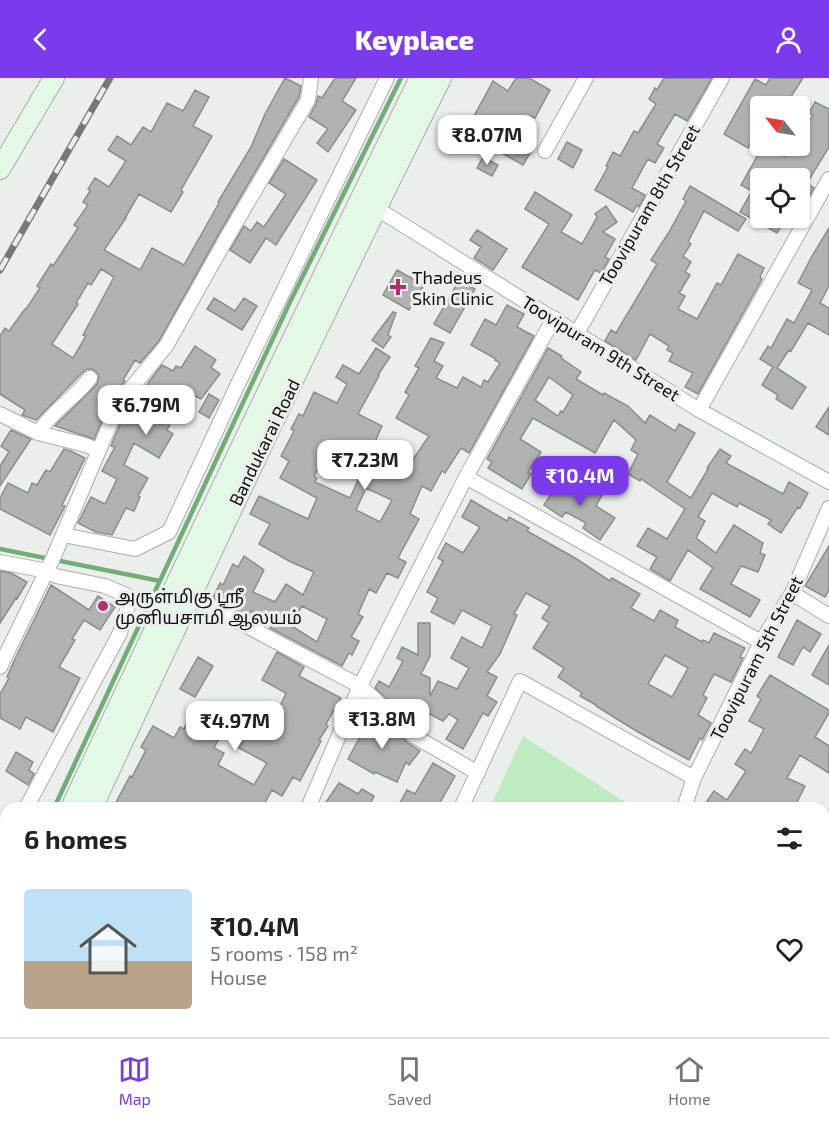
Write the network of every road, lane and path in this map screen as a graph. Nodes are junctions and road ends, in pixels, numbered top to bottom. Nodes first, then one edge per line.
1 (54, 78) edge
2 (310, 78) edge
3 (387, 78) edge
4 (420, 78) edge
5 (441, 78) edge
6 (586, 78) edge
7 (722, 78) edge
8 (545, 151) dead end
9 (0, 169) edge
10 (829, 179) edge
11 (376, 208) junction
12 (554, 318) junction
13 (577, 333) junction
14 (90, 378) dead end
15 (699, 410) junction
16 (0, 414) edge
17 (38, 433) junction
18 (99, 450) junction
19 (466, 477) junction
20 (829, 482) edge
21 (829, 508) edge
22 (63, 535) junction
23 (0, 562) edge
24 (50, 565) junction
25 (792, 593) junction
26 (190, 596) junction
27 (829, 616) edge
28 (761, 642) junction
29 (0, 667) edge
30 (360, 686) junction
31 (478, 773) junction
32 (694, 778) junction
33 (29, 802) edge
34 (74, 802) edge
35 (95, 802) edge
36 (311, 802) edge
37 (463, 802) edge
38 (686, 802) edge

1 - 9 main road
2 - 18 street
3 - 22 street
4 - 34 main road, Bandukarai Road
5 - 11 main road, Bandukarai Road
6 - 8 street
7 - 13 street, Toovipuram 8th Street
10 - 15 street
11 - 12 street, Toovipuram 9th Street
11 - 26 main road, Bandukarai Road
12 - 13 street, Toovipuram 9th Street
12 - 19 street
13 - 15 street, Toovipuram 9th Street
14 - 17 street
15 - 20 street, Toovipuram 9th Street
16 - 17 street
17 - 18 street
18 - 22 street
19 - 28 street
19 - 30 street
21 - 25 street, Toovipuram 5th Street
22 - 24 street
23 - 24 street
24 - 29 street
24 - 33 street
25 - 27 street
25 - 28 street, Toovipuram 5th Street
26 - 30 street
26 - 35 main road, Bandukarai Road
28 - 32 street, Toovipuram 5th Street
30 - 31 street
30 - 36 street
31 - 32 street
31 - 37 street
32 - 38 street, Toovipuram 5th Street

